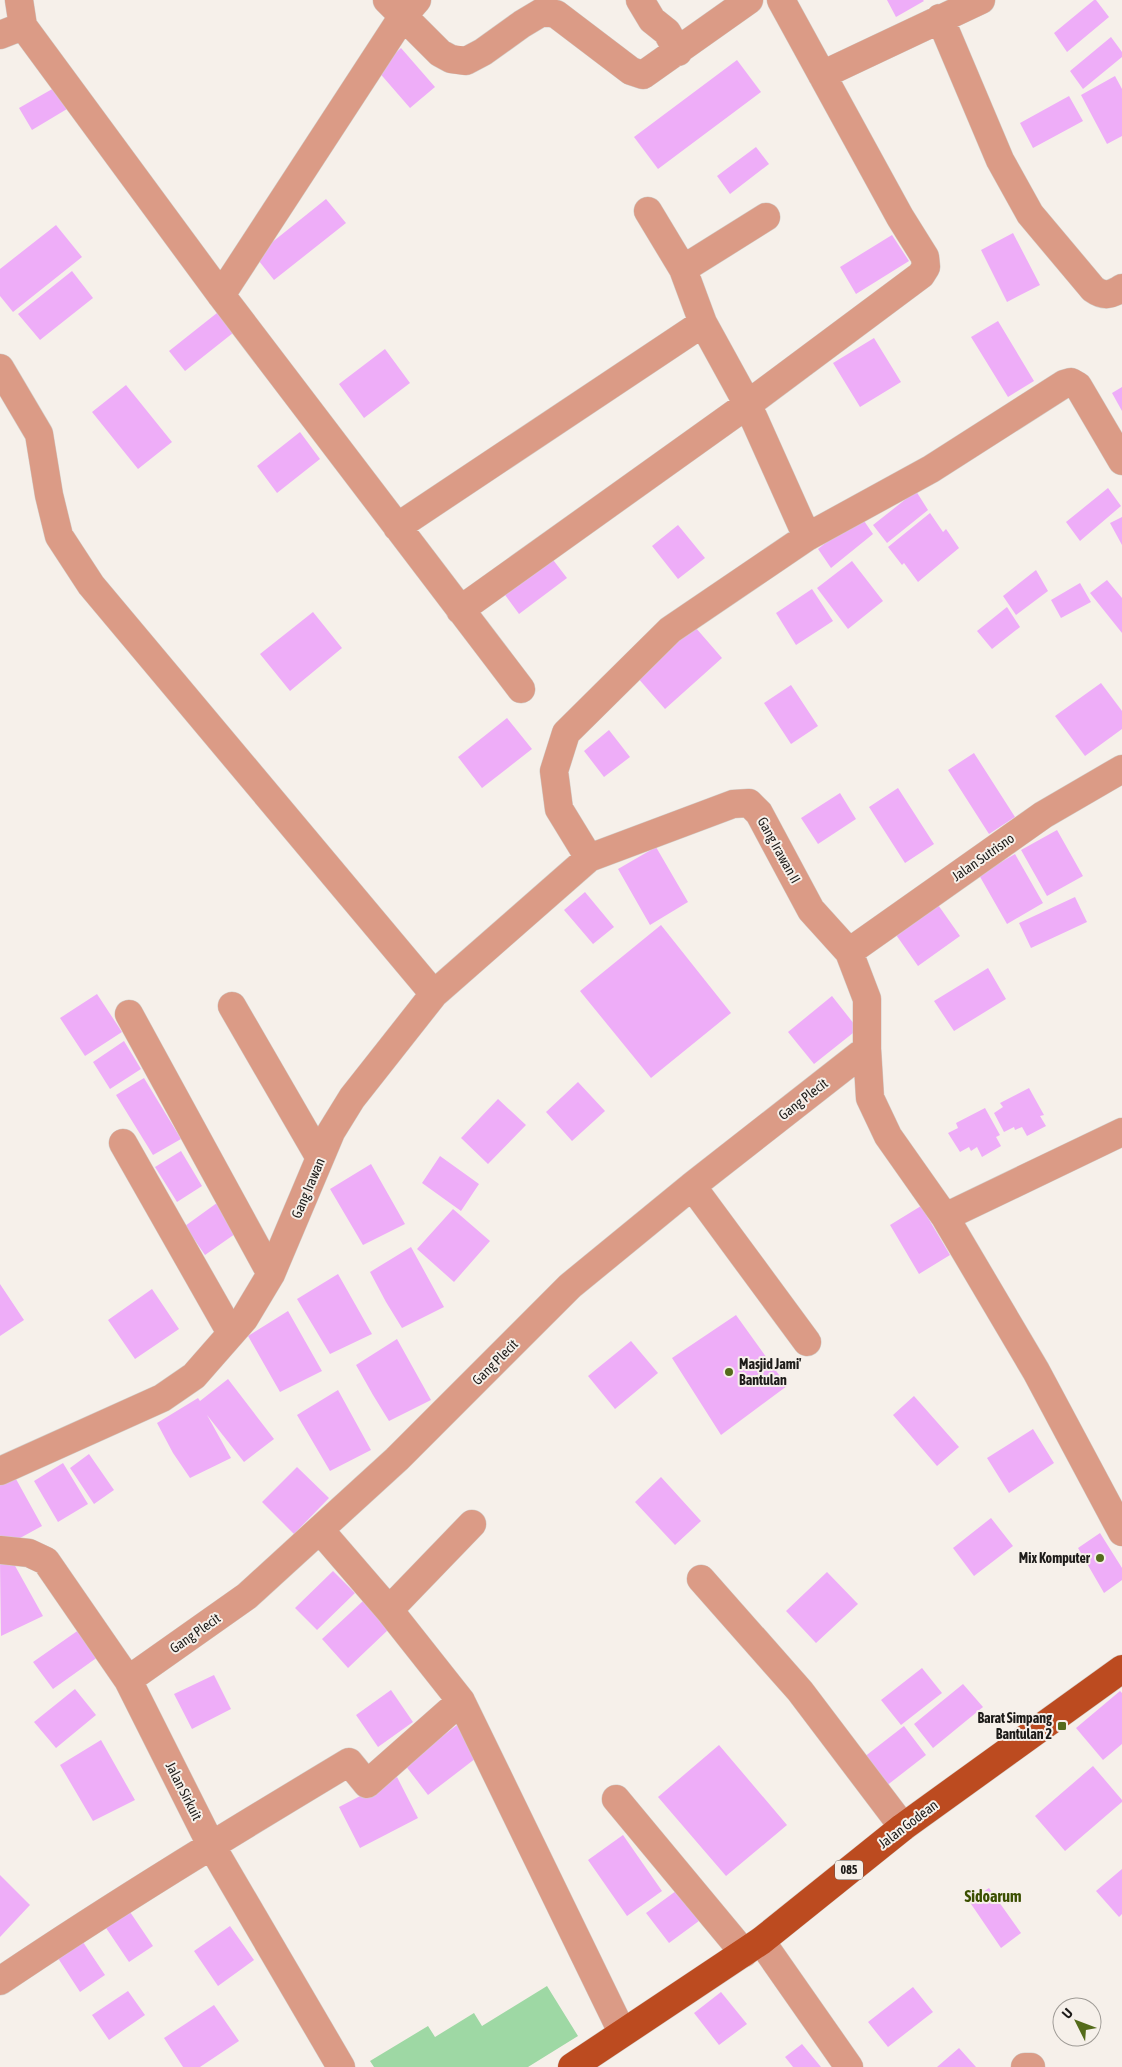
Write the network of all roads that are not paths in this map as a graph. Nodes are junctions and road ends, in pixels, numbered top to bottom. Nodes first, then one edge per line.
1 (640, 0) edge
2 (749, 0) edge
3 (781, 0) edge
4 (981, 0) edge
5 (403, 5) edge
6 (940, 18) junction
7 (14, 20) edge
8 (678, 52) junction
9 (822, 75) junction
10 (648, 211) dead end
11 (766, 217) dead end
12 (683, 269) junction
13 (1122, 288) edge
14 (221, 295) junction
15 (703, 323) junction
16 (0, 368) edge
17 (747, 404) junction
18 (1122, 461) edge
19 (397, 527) junction
20 (807, 537) junction
21 (460, 610) junction
22 (521, 689) dead end
23 (1122, 769) edge
24 (589, 858) junction
25 (849, 952) junction
26 (434, 994) junction
27 (232, 1006) dead end
28 (129, 1014) dead end
29 (867, 1049) junction
30 (1122, 1132) edge
31 (123, 1143) dead end
32 (320, 1158) junction
33 (692, 1186) junction
34 (945, 1218) junction
35 (271, 1274) junction
36 (232, 1333) junction
37 (807, 1342) dead end
38 (0, 1471) edge
39 (472, 1524) dead end
40 (320, 1530) junction
41 (1122, 1532) edge
42 (0, 1550) edge
43 (701, 1579) dead end
44 (389, 1610) junction
45 (1122, 1668) edge
46 (128, 1680) junction
47 (461, 1701) junction
48 (616, 1799) dead end
49 (903, 1827) junction
50 (211, 1844) junction
51 (752, 1947) junction
52 (0, 1981) edge
53 (622, 2032) junction
54 (341, 2067) edge
55 (572, 2067) edge
56 (849, 2067) edge
57 (1025, 2067) edge
58 (1031, 2067) edge

1 - 8 street
2 - 8 street
3 - 9 street
4 - 6 street
5 - 8 street
5 - 14 street
6 - 9 street
6 - 13 street
7 - 14 street
9 - 17 street
10 - 12 street
11 - 12 street
12 - 15 street
14 - 19 street
15 - 17 street
15 - 19 street
16 - 26 street
17 - 20 street
17 - 21 street
18 - 20 street
19 - 21 street
20 - 24 street
21 - 22 street
23 - 25 street, Jalan Sutrisno
24 - 25 street, Gang Irawan II
24 - 26 street, Gang Irawan
25 - 29 street, Gang Irawan II
26 - 32 street, Gang Irawan
27 - 32 street
28 - 35 street
29 - 33 street, Gang Plecit
29 - 34 street, Gang Irawan II
30 - 34 street
31 - 36 street
32 - 35 street, Gang Irawan
33 - 37 street
33 - 40 street, Gang Plecit
34 - 41 street, Gang Irawan II
35 - 36 street, Gang Irawan
36 - 38 street, Gang Irawan
39 - 44 street
40 - 44 street
40 - 46 street, Gang Plecit
42 - 46 street, Jalan Sirkuit
43 - 49 street
44 - 47 street
45 - 49 main road, Jalan Godean / 085
46 - 50 street, Jalan Sirkuit
47 - 50 street
47 - 53 street
48 - 51 street
49 - 51 main road, Jalan Godean / 085
50 - 52 street
50 - 54 street, Jalan Sirkuit
51 - 53 main road, Jalan Godean / 085
51 - 56 street
53 - 55 main road, Jalan Godean / 085
57 - 58 street

